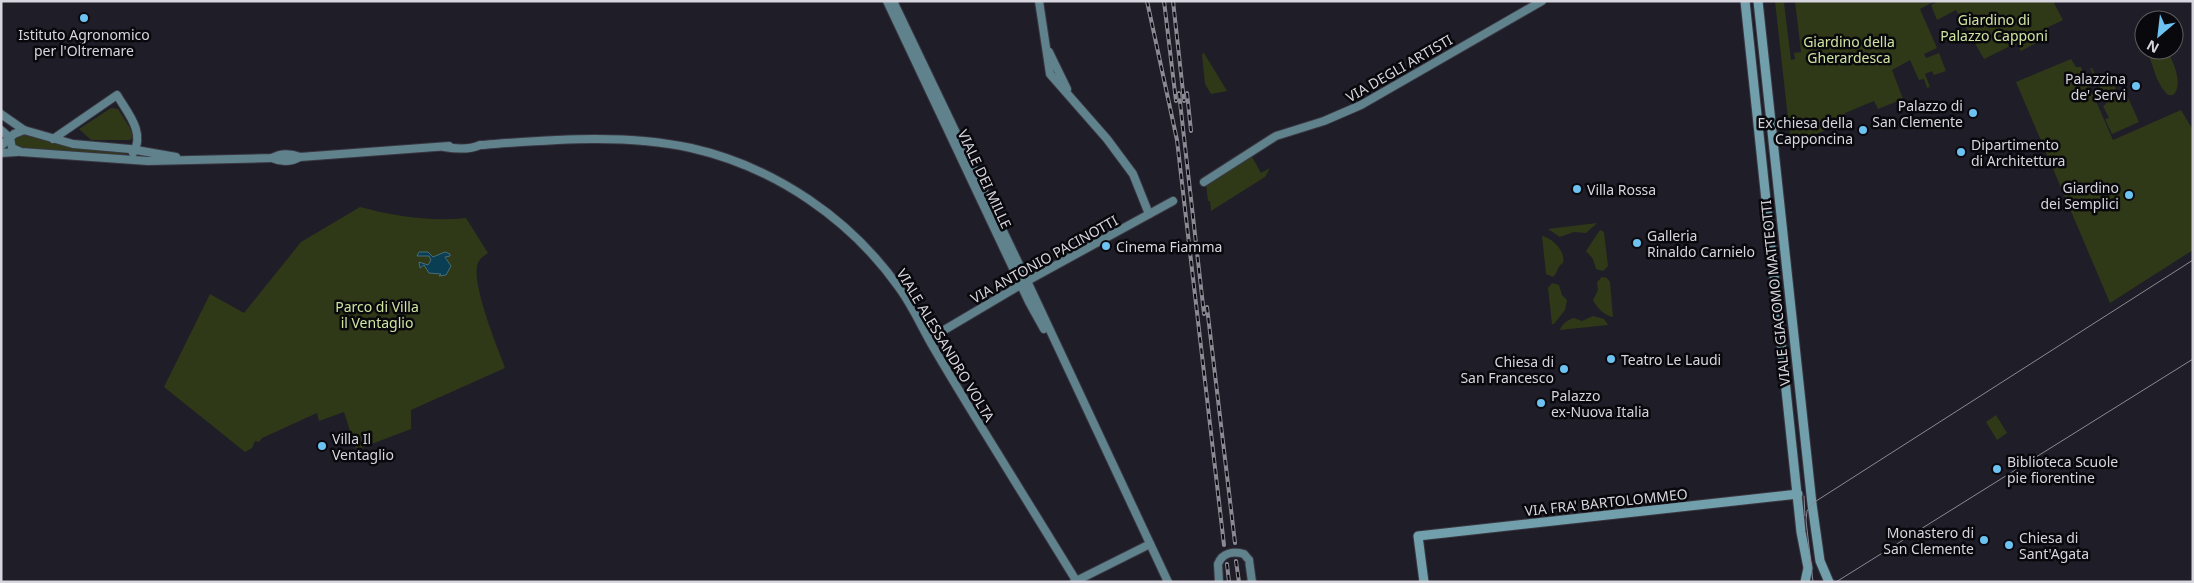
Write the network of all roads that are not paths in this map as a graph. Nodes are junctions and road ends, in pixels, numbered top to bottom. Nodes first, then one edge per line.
1 (887, 1) edge
2 (893, 1) edge
3 (1039, 1) edge
4 (1542, 1) edge
5 (1745, 1) edge
6 (1758, 1) edge
7 (1, 114) edge
8 (1, 130) edge
9 (24, 130) junction
10 (10, 138) junction
11 (53, 139) junction
12 (1, 146) edge
13 (135, 150) junction
14 (21, 152) junction
15 (1, 153) edge
16 (162, 158) junction
17 (123, 160) junction
18 (1204, 182) dead end
19 (1173, 201) dead end
20 (1149, 214) junction
21 (1024, 283) junction
22 (929, 340) junction
23 (1798, 494) junction
24 (1150, 544) junction
25 (1076, 581) edge
26 (1829, 581) edge
27 (1168, 582) edge
28 (1219, 582) edge
29 (1252, 582) edge
30 (1424, 582) edge
31 (1806, 582) edge

1 - 21 main road, VIALE DEI MILLE
2 - 21 main road, VIALE DEI MILLE
3 - 20 main road
4 - 18 main road, VIA DEGLI ARTISTI
5 - 23 main road, VIALE GIACOMO MATTEOTTI
6 - 26 main road, VIALE GIACOMO MATTEOTTI
7 - 9 main road
8 - 10 main road
9 - 10 main road
9 - 11 main road
10 - 12 main road
10 - 14 main road
11 - 13 main road
11 - 13 main road
13 - 16 main road
13 - 17 main road
14 - 15 main road
14 - 17 main road
16 - 17 main road
16 - 22 main road, VIALE ALESSANDRO VOLTA
19 - 20 main road, VIA ANTONIO PACINOTTI
20 - 21 main road, VIA ANTONIO PACINOTTI
21 - 22 main road, VIA ANTONIO PACINOTTI
21 - 24 main road, VIALE DEI MILLE
22 - 25 main road, VIALE ALESSANDRO VOLTA
23 - 30 main road, VIA FRA' BARTOLOMMEO
23 - 31 main road, VIALE GIACOMO MATTEOTTI
24 - 25 main road
24 - 27 main road, VIALE DEI MILLE
28 - 29 main road, bridge

